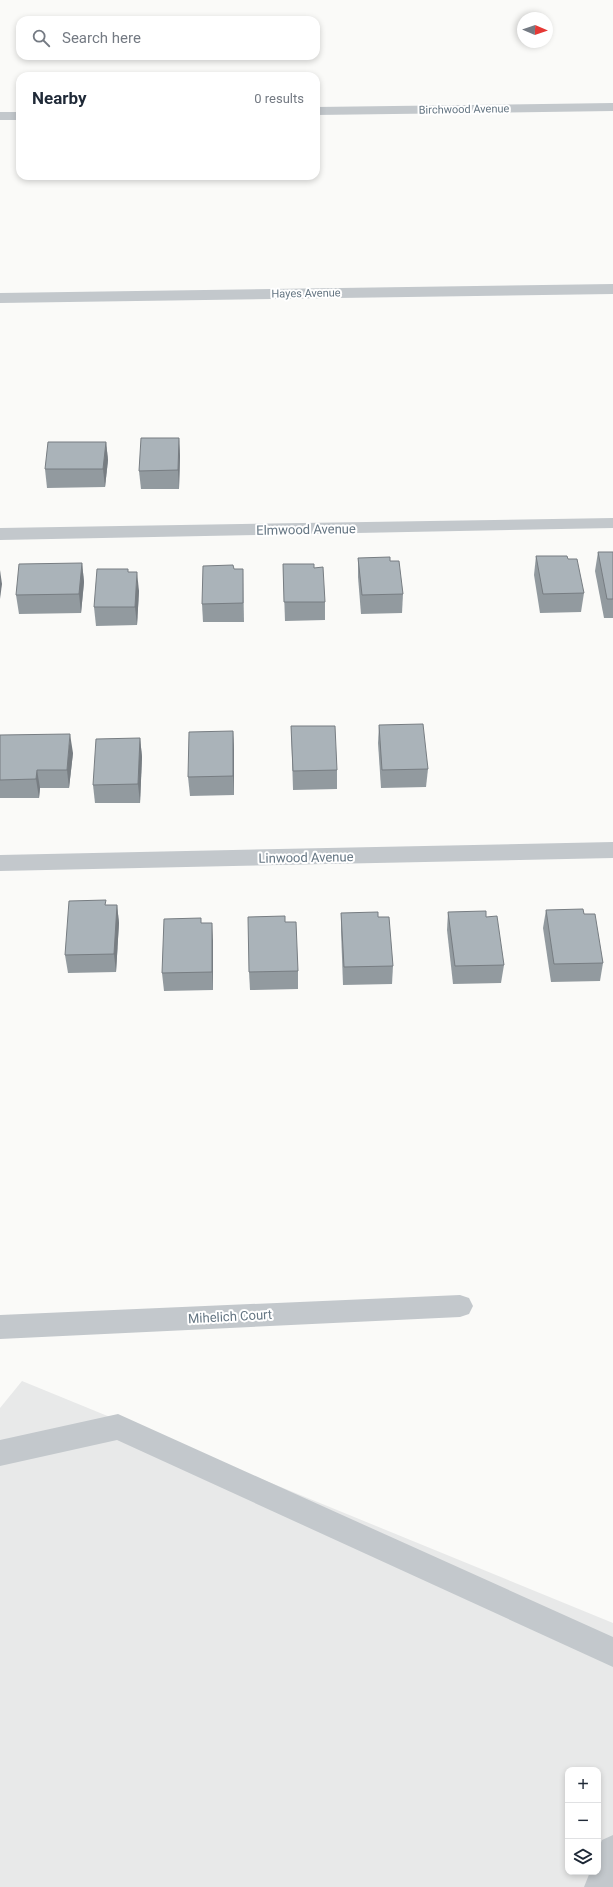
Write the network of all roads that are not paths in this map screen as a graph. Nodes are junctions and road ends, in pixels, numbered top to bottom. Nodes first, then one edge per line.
1 (613, 107) edge
2 (320, 111) edge
3 (0, 116) edge
4 (16, 116) edge
5 (613, 289) edge
6 (0, 298) edge
7 (613, 524) edge
8 (0, 534) edge
9 (613, 850) edge
10 (0, 863) edge
11 (460, 1306) dead end
12 (0, 1327) edge
13 (0, 1454) edge
14 (613, 1652) edge
15 (613, 1850) edge
16 (600, 1887) edge

1 - 2 street, Birchwood Avenue
3 - 4 street
5 - 6 street, Hayes Avenue
7 - 8 street, Elmwood Avenue
9 - 10 street, Linwood Avenue
11 - 12 street, Mihelich Court
13 - 14 street
15 - 16 street

